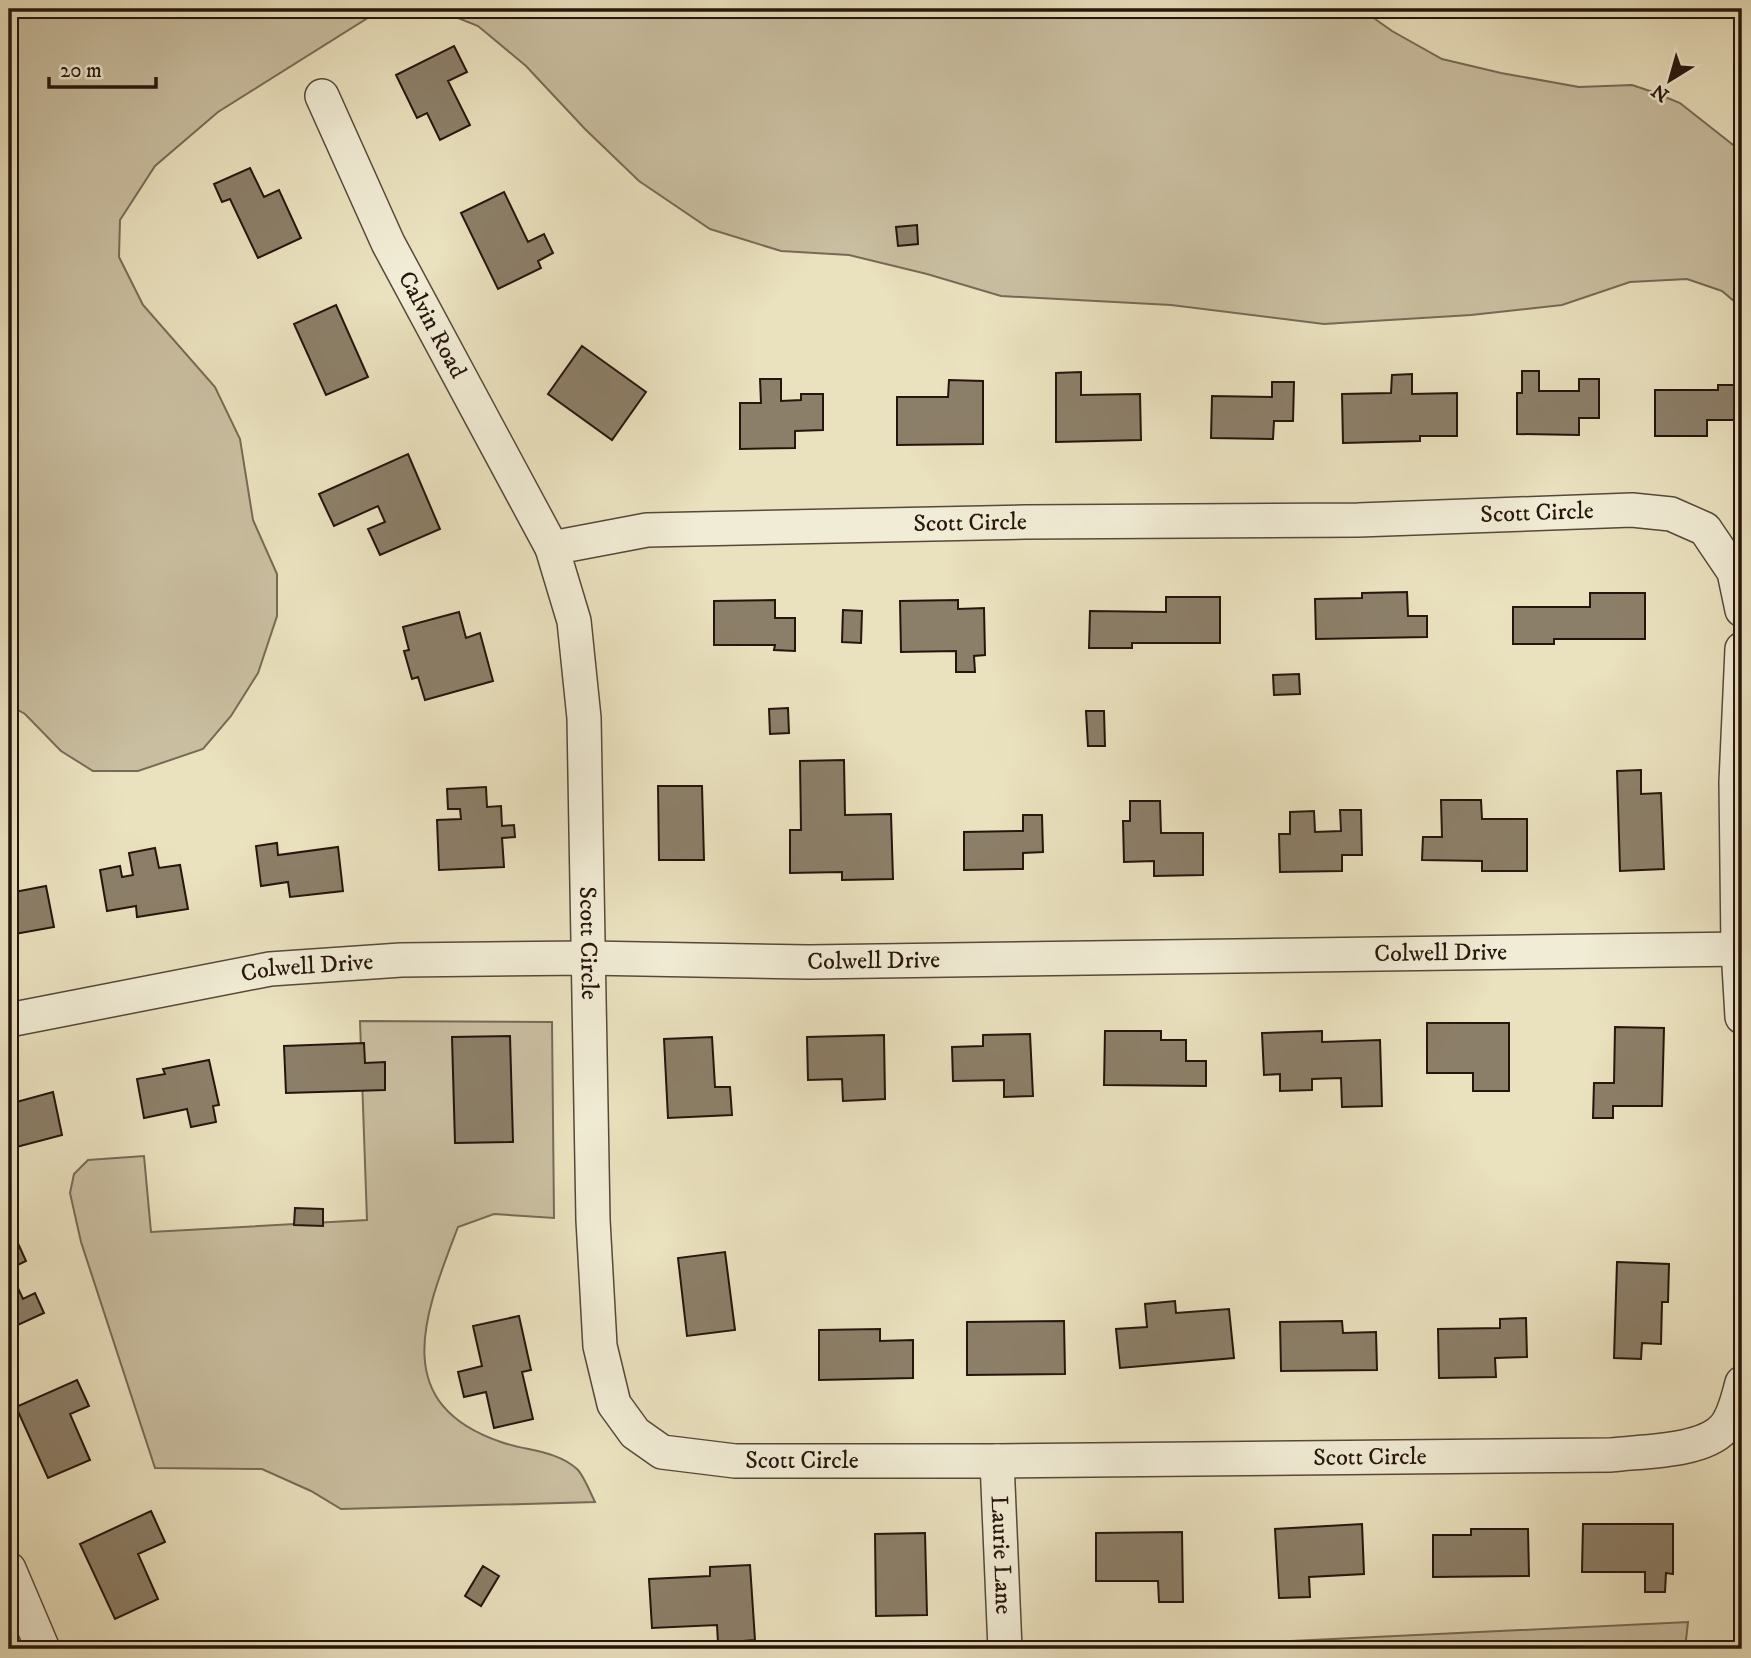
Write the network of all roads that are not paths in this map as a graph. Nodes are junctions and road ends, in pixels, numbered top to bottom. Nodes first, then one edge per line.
1 (322, 96) dead end
2 (552, 548) junction
3 (1742, 610) edge
4 (1742, 649) edge
5 (1740, 949) edge
6 (588, 958) junction
7 (1742, 1017) edge
8 (9, 1020) edge
9 (1742, 1383) edge
10 (997, 1461) junction
11 (9, 1569) edge
12 (43, 1649) edge
13 (1005, 1649) edge

1 - 2 street, Calvin Road
2 - 3 street, Scott Circle
2 - 6 street, Scott Circle
4 - 5 street
5 - 6 street, Colwell Drive
5 - 7 street
6 - 8 street, Colwell Drive
6 - 10 street, Scott Circle
9 - 10 street, Scott Circle
10 - 13 street, Laurie Lane
11 - 12 street

